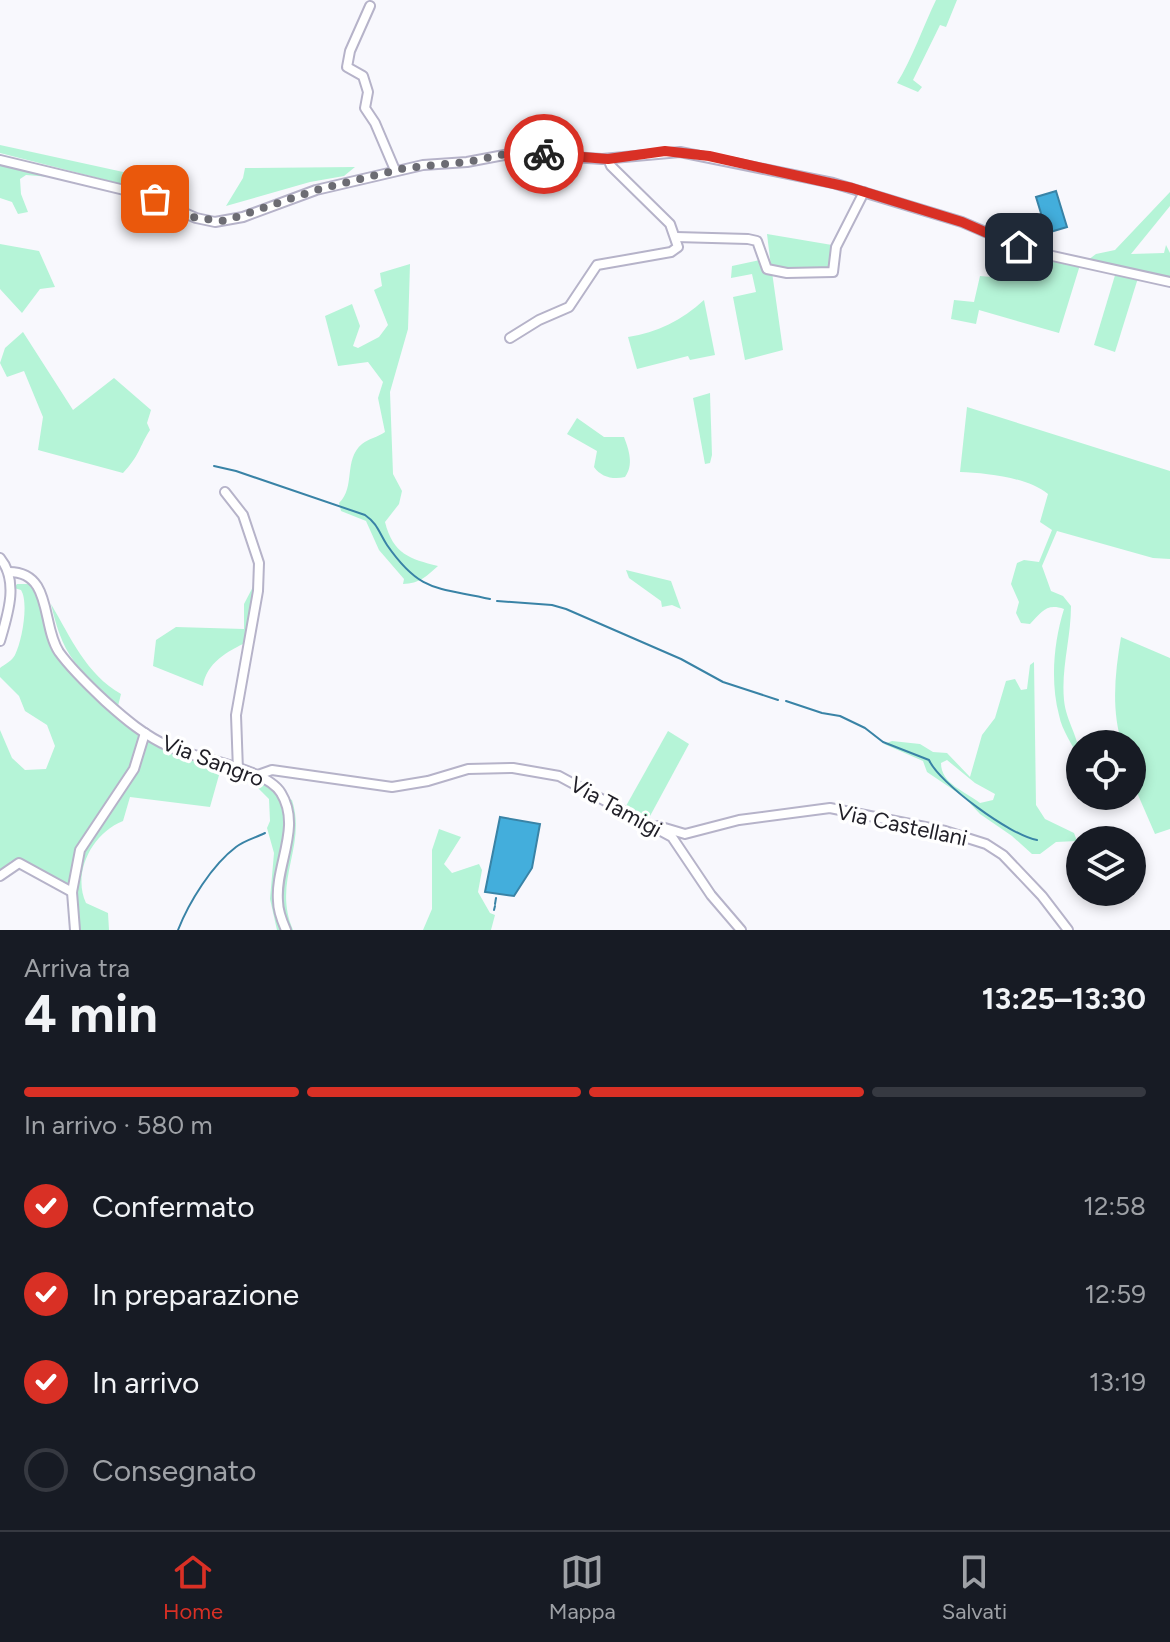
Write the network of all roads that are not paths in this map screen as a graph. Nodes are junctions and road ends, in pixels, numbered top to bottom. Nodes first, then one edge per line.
1 (370, 6) dead end
2 (608, 159) junction
3 (0, 160) edge
4 (395, 170) junction
5 (864, 192) junction
6 (676, 237) junction
7 (1170, 282) edge
8 (510, 338) dead end
9 (225, 492) dead end
10 (0, 558) edge
11 (10, 576) junction
12 (0, 641) edge
13 (145, 733) junction
14 (238, 770) junction
15 (258, 775) junction
16 (654, 826) junction
17 (0, 876) edge
18 (72, 892) junction
19 (75, 930) edge
20 (286, 930) edge
21 (741, 930) edge
22 (1068, 930) edge

1 - 4 street
2 - 4 street
2 - 5 street
2 - 6 street
3 - 4 street
5 - 6 street
5 - 7 street
6 - 8 street
9 - 14 street
10 - 11 street
11 - 12 street
11 - 13 street, Via Sangro
13 - 14 street, Via Sangro
13 - 18 street
14 - 15 street, Via Sangro
15 - 16 street, Via Tamigi
15 - 20 street, Via Sangro
16 - 21 street, Via Tamigi
16 - 22 street, Via Castellani
17 - 18 street
18 - 19 street

